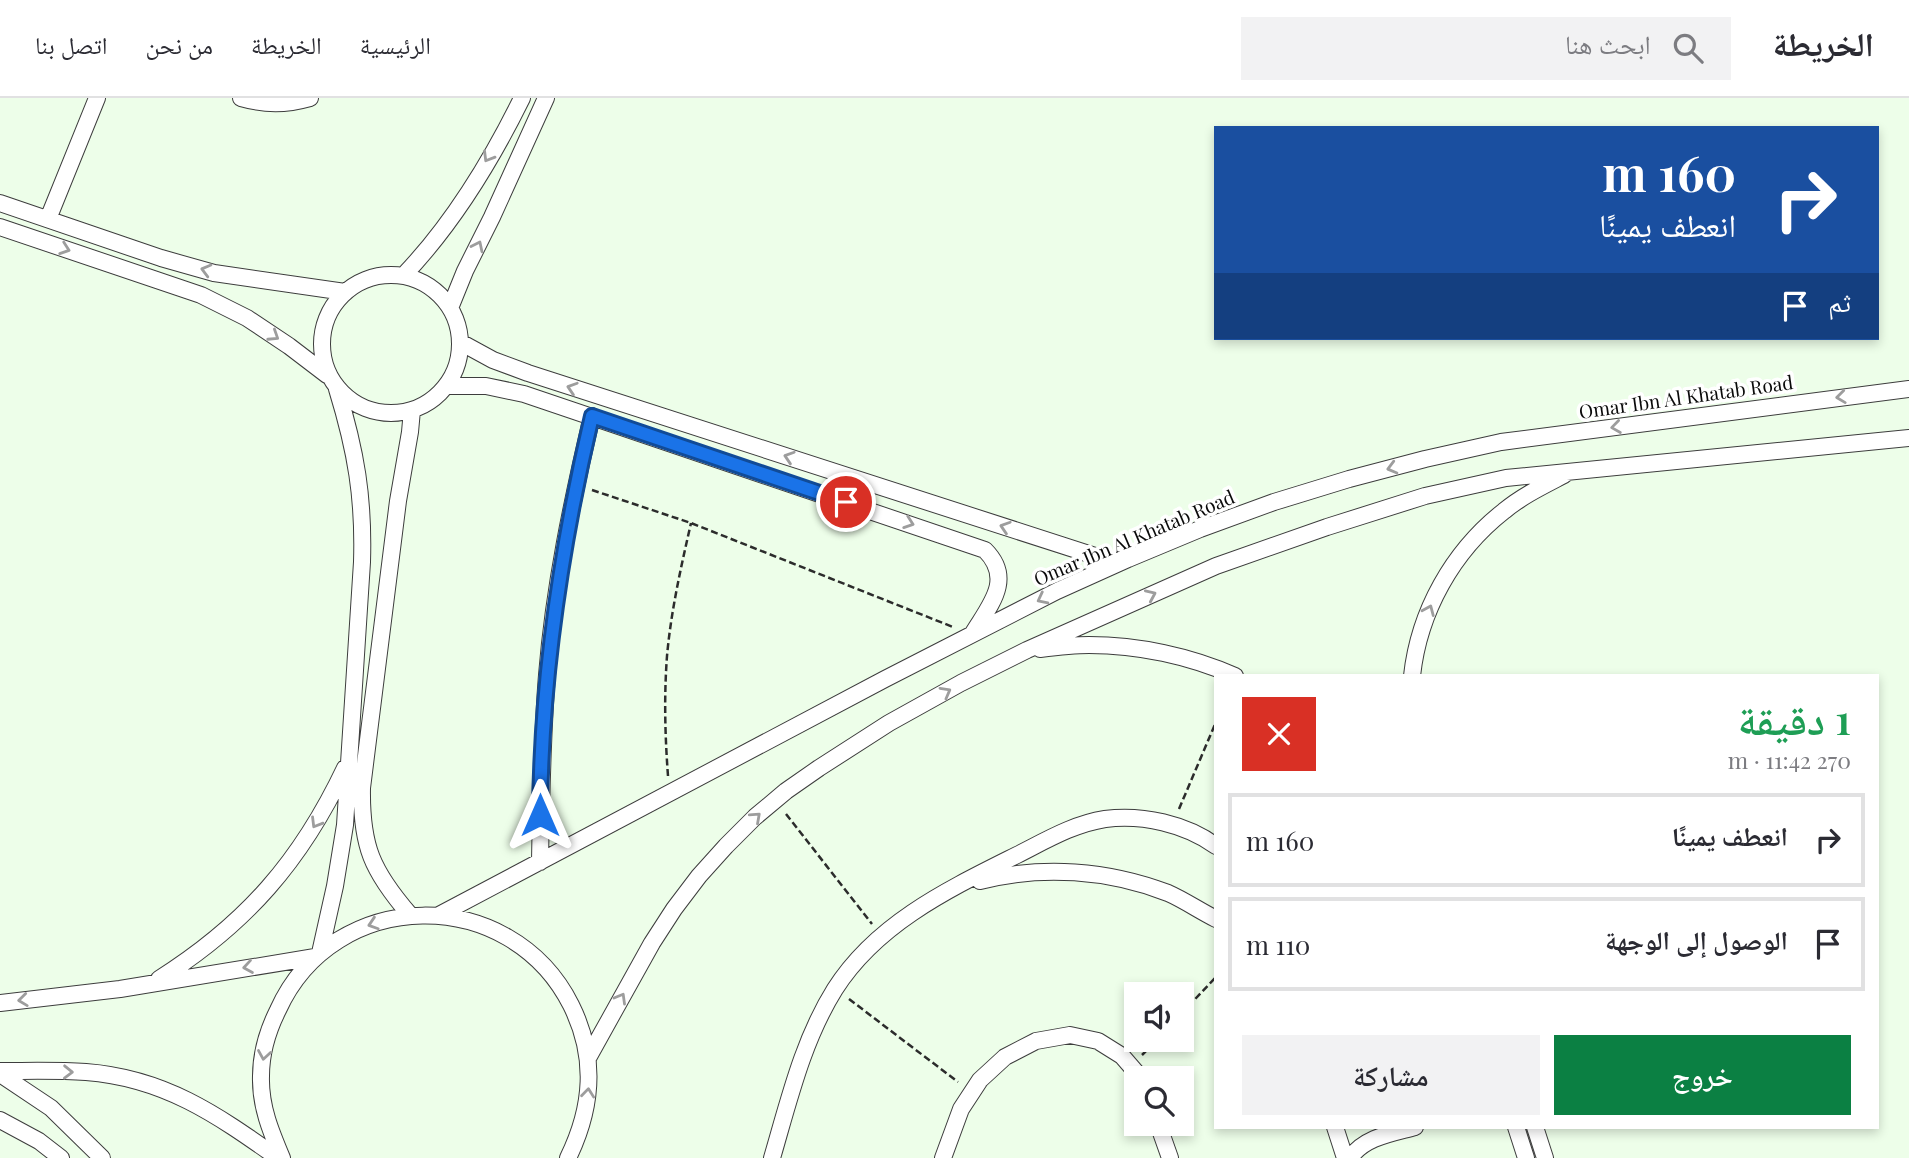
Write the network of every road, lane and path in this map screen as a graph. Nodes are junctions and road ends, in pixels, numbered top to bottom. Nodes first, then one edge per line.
1 (97, 98) edge
2 (241, 98) edge
3 (310, 98) edge
4 (522, 98) edge
5 (546, 98) edge
6 (0, 203) edge
7 (48, 219) junction
8 (0, 227) edge
9 (403, 276) junction
10 (345, 292) junction
11 (450, 308) junction
12 (460, 342) junction
13 (328, 375) junction
14 (447, 386) junction
15 (337, 389) junction
16 (1909, 389) edge
17 (412, 410) junction
18 (592, 416) junction
19 (1909, 438) edge
20 (1570, 471) junction
21 (576, 485) junction
22 (691, 523) junction
23 (1117, 563) junction
24 (972, 634) junction
25 (1027, 650) junction
26 (1231, 674) edge
27 (1412, 674) edge
28 (1214, 727) edge
29 (348, 763) junction
30 (669, 794) junction
31 (775, 800) junction
32 (1173, 825) junction
33 (1214, 844) edge
34 (540, 862) junction
35 (947, 890) junction
36 (410, 915) junction
37 (439, 915) junction
38 (1214, 918) edge
39 (881, 935) junction
40 (317, 955) junction
41 (1214, 979) edge
42 (151, 984) junction
43 (836, 989) junction
44 (1194, 1000) edge
45 (0, 1003) edge
46 (588, 1058) junction
47 (1131, 1066) edge
48 (0, 1072) edge
49 (972, 1092) junction
50 (0, 1120) edge
51 (1336, 1129) edge
52 (1408, 1129) edge
53 (1517, 1129) edge
54 (1536, 1129) edge
55 (1162, 1136) edge
56 (61, 1158) edge
57 (102, 1158) edge
58 (280, 1158) edge
59 (568, 1158) edge
60 (772, 1158) edge
61 (943, 1158) edge
62 (1170, 1158) edge
63 (1345, 1158) edge
64 (1350, 1158) edge
65 (1526, 1158) edge
66 (1545, 1158) edge

1 - 7 street
2 - 3 street
4 -> 9 street
11 -> 5 street
6 - 7 street
10 -> 7 street
8 -> 13 street
9 - 10 street
9 - 11 street
10 - 13 street
11 - 12 street
12 - 14 street
23 -> 12 street
13 - 15 street
14 - 17 street
14 - 18 street
15 - 17 street
15 - 29 street
16 -> 23 street, Omar Ibn Al Khatab Road
17 - 36 street
18 - 21 street
18 -> 24 street
19 - 20 street
25 -> 20 street
27 -> 20 street
21 - 22 path
21 - 34 street
22 - 24 path
22 - 30 path
23 -> 24 street, Omar Ibn Al Khatab Road
24 - 30 street, Omar Ibn Al Khatab Road
25 - 26 street
31 -> 25 street
28 - 32 path
29 - 40 street
29 -> 42 street
30 - 34 street, Omar Ibn Al Khatab Road
31 - 39 path
46 -> 31 street
32 - 33 street
32 - 35 street
34 - 37 street, Omar Ibn Al Khatab Road
35 - 38 street
35 - 39 street
36 - 37 street
36 -> 40 street
37 - 46 street
39 - 43 street
40 -> 42 street
40 -> 58 street
41 - 44 path
42 -> 45 street
43 - 49 path
43 - 60 street
59 -> 46 street
47 - 49 street
48 - 57 street
48 -> 58 street
49 - 61 street
50 - 56 street
51 - 63 street
52 - 64 street
53 - 65 street
54 - 66 street
55 - 62 street

